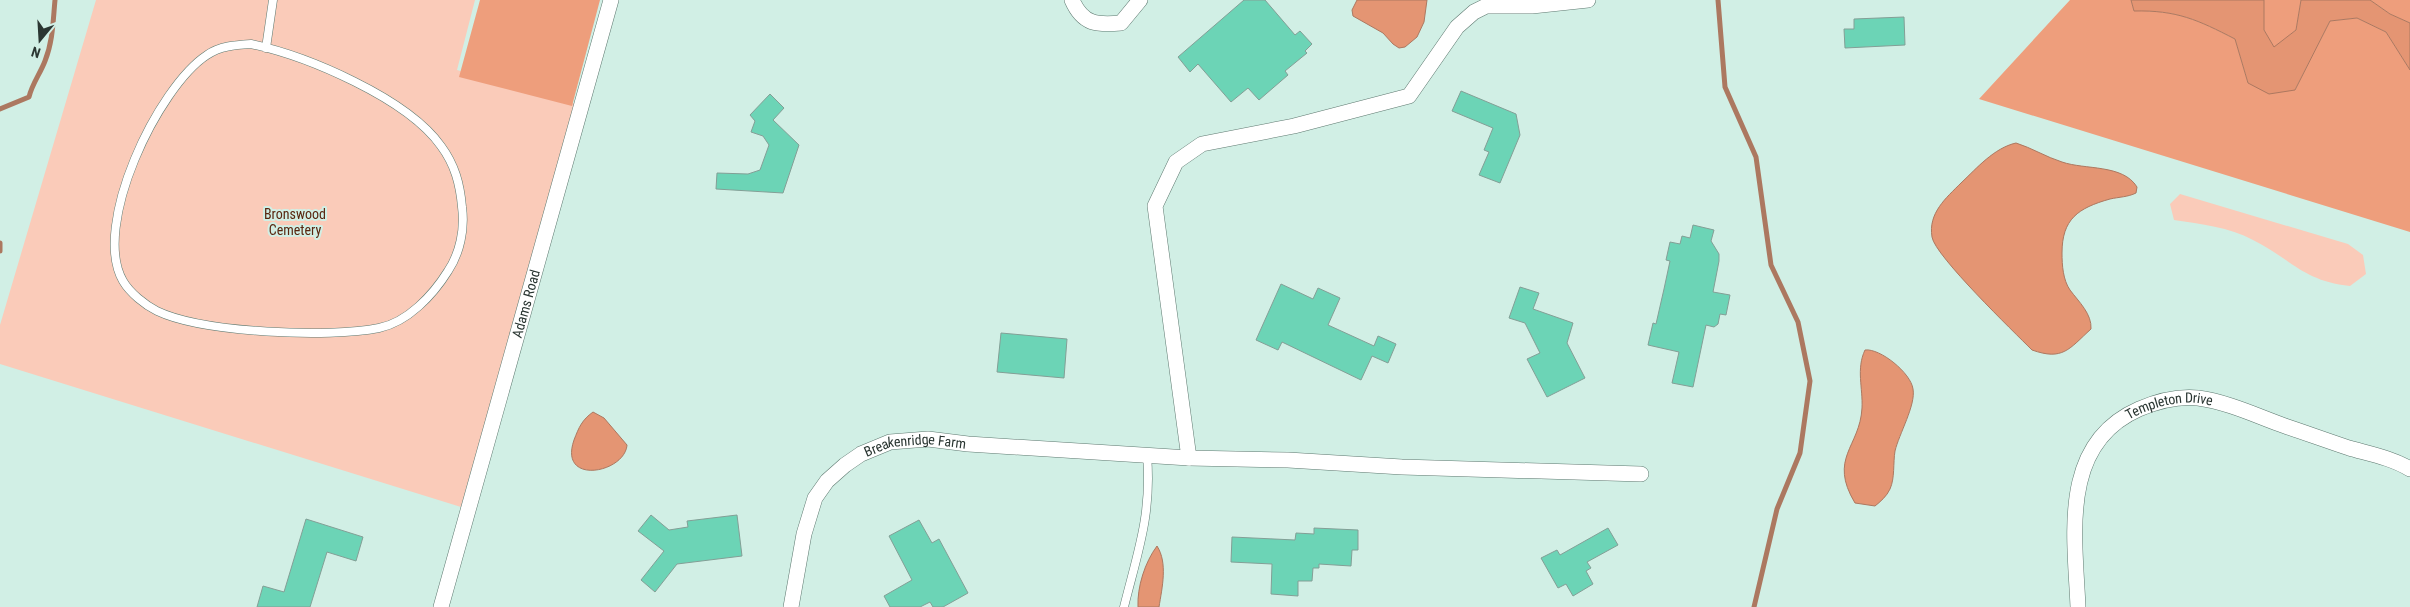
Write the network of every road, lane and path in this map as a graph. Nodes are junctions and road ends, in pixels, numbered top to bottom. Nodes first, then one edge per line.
1 (272, 0) edge
2 (611, 0) edge
3 (1072, 0) edge
4 (1140, 0) edge
5 (1588, 0) edge
6 (1485, 3) edge
7 (266, 48) junction
8 (1147, 455) junction
9 (1190, 458) junction
10 (2410, 469) edge
11 (1641, 474) dead end
12 (441, 607) edge
13 (791, 607) edge
14 (1124, 607) edge
15 (2078, 607) edge

1 - 7 lane
2 - 12 street, Adams Road
3 - 4 street
5 - 6 street
6 - 9 street
7 - 7 lane
8 - 9 street, Breakenridge Farm
8 - 13 street, Breakenridge Farm
8 - 14 lane
9 - 11 street, Breakenridge Farm
10 - 15 street, Templeton Drive

